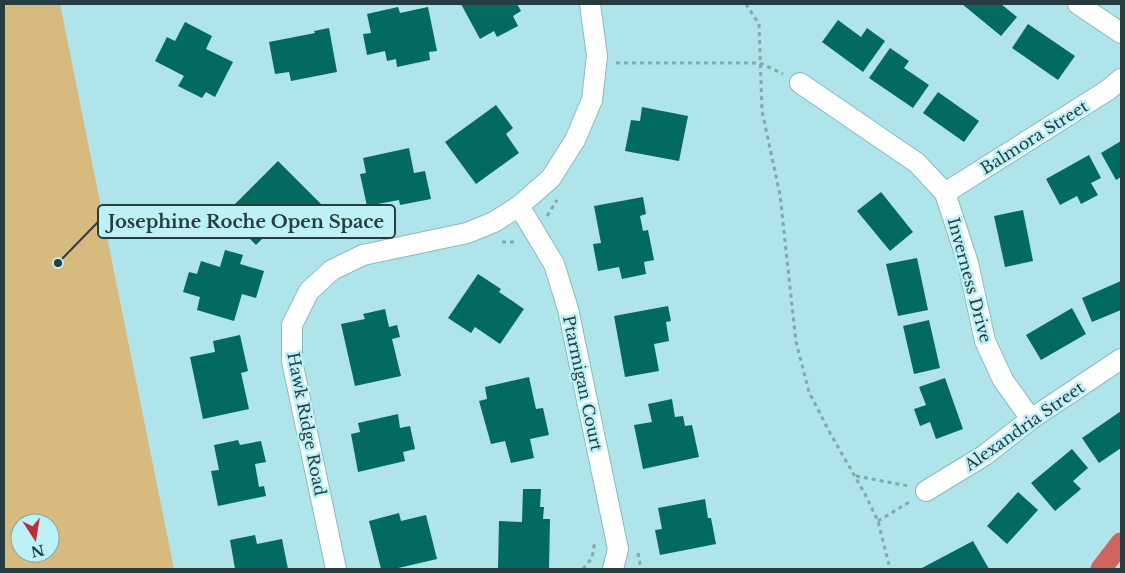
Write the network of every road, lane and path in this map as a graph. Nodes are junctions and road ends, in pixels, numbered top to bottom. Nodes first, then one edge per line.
1 (590, 4) edge
2 (746, 4) edge
3 (1078, 4) edge
4 (1121, 32) edge
5 (616, 54) dead end
6 (616, 63) junction
7 (760, 63) junction
8 (614, 72) dead end
9 (1121, 79) edge
10 (800, 82) joint
11 (945, 193) junction
12 (558, 199) dead end
13 (519, 206) junction
14 (545, 220) dead end
15 (521, 242) dead end
16 (494, 244) dead end
17 (1121, 359) edge
18 (1031, 419) junction
19 (856, 476) junction
20 (926, 491) junction
21 (878, 520) junction
22 (596, 539) dead end
23 (636, 545) dead end
24 (336, 569) edge
25 (583, 569) edge
26 (613, 569) edge
27 (641, 569) edge
28 (890, 569) edge

1 - 13 street, Hawk Ridge Road
2 - 7 path
3 - 4 street
5 - 6 path
6 - 7 path
6 - 8 path
7 - 10 path
7 - 19 path
9 - 11 street, Balmora Street
10 - 11 street, Inverness Drive
11 - 18 street, Inverness Drive
12 - 14 path
13 - 24 street, Hawk Ridge Road
13 - 26 street, Ptarmigan Court
15 - 16 path
17 - 18 street, Alexandria Street
18 - 20 street, Alexandria Street
19 - 20 path
19 - 21 path
20 - 21 path
21 - 28 path
22 - 25 path
23 - 27 path

